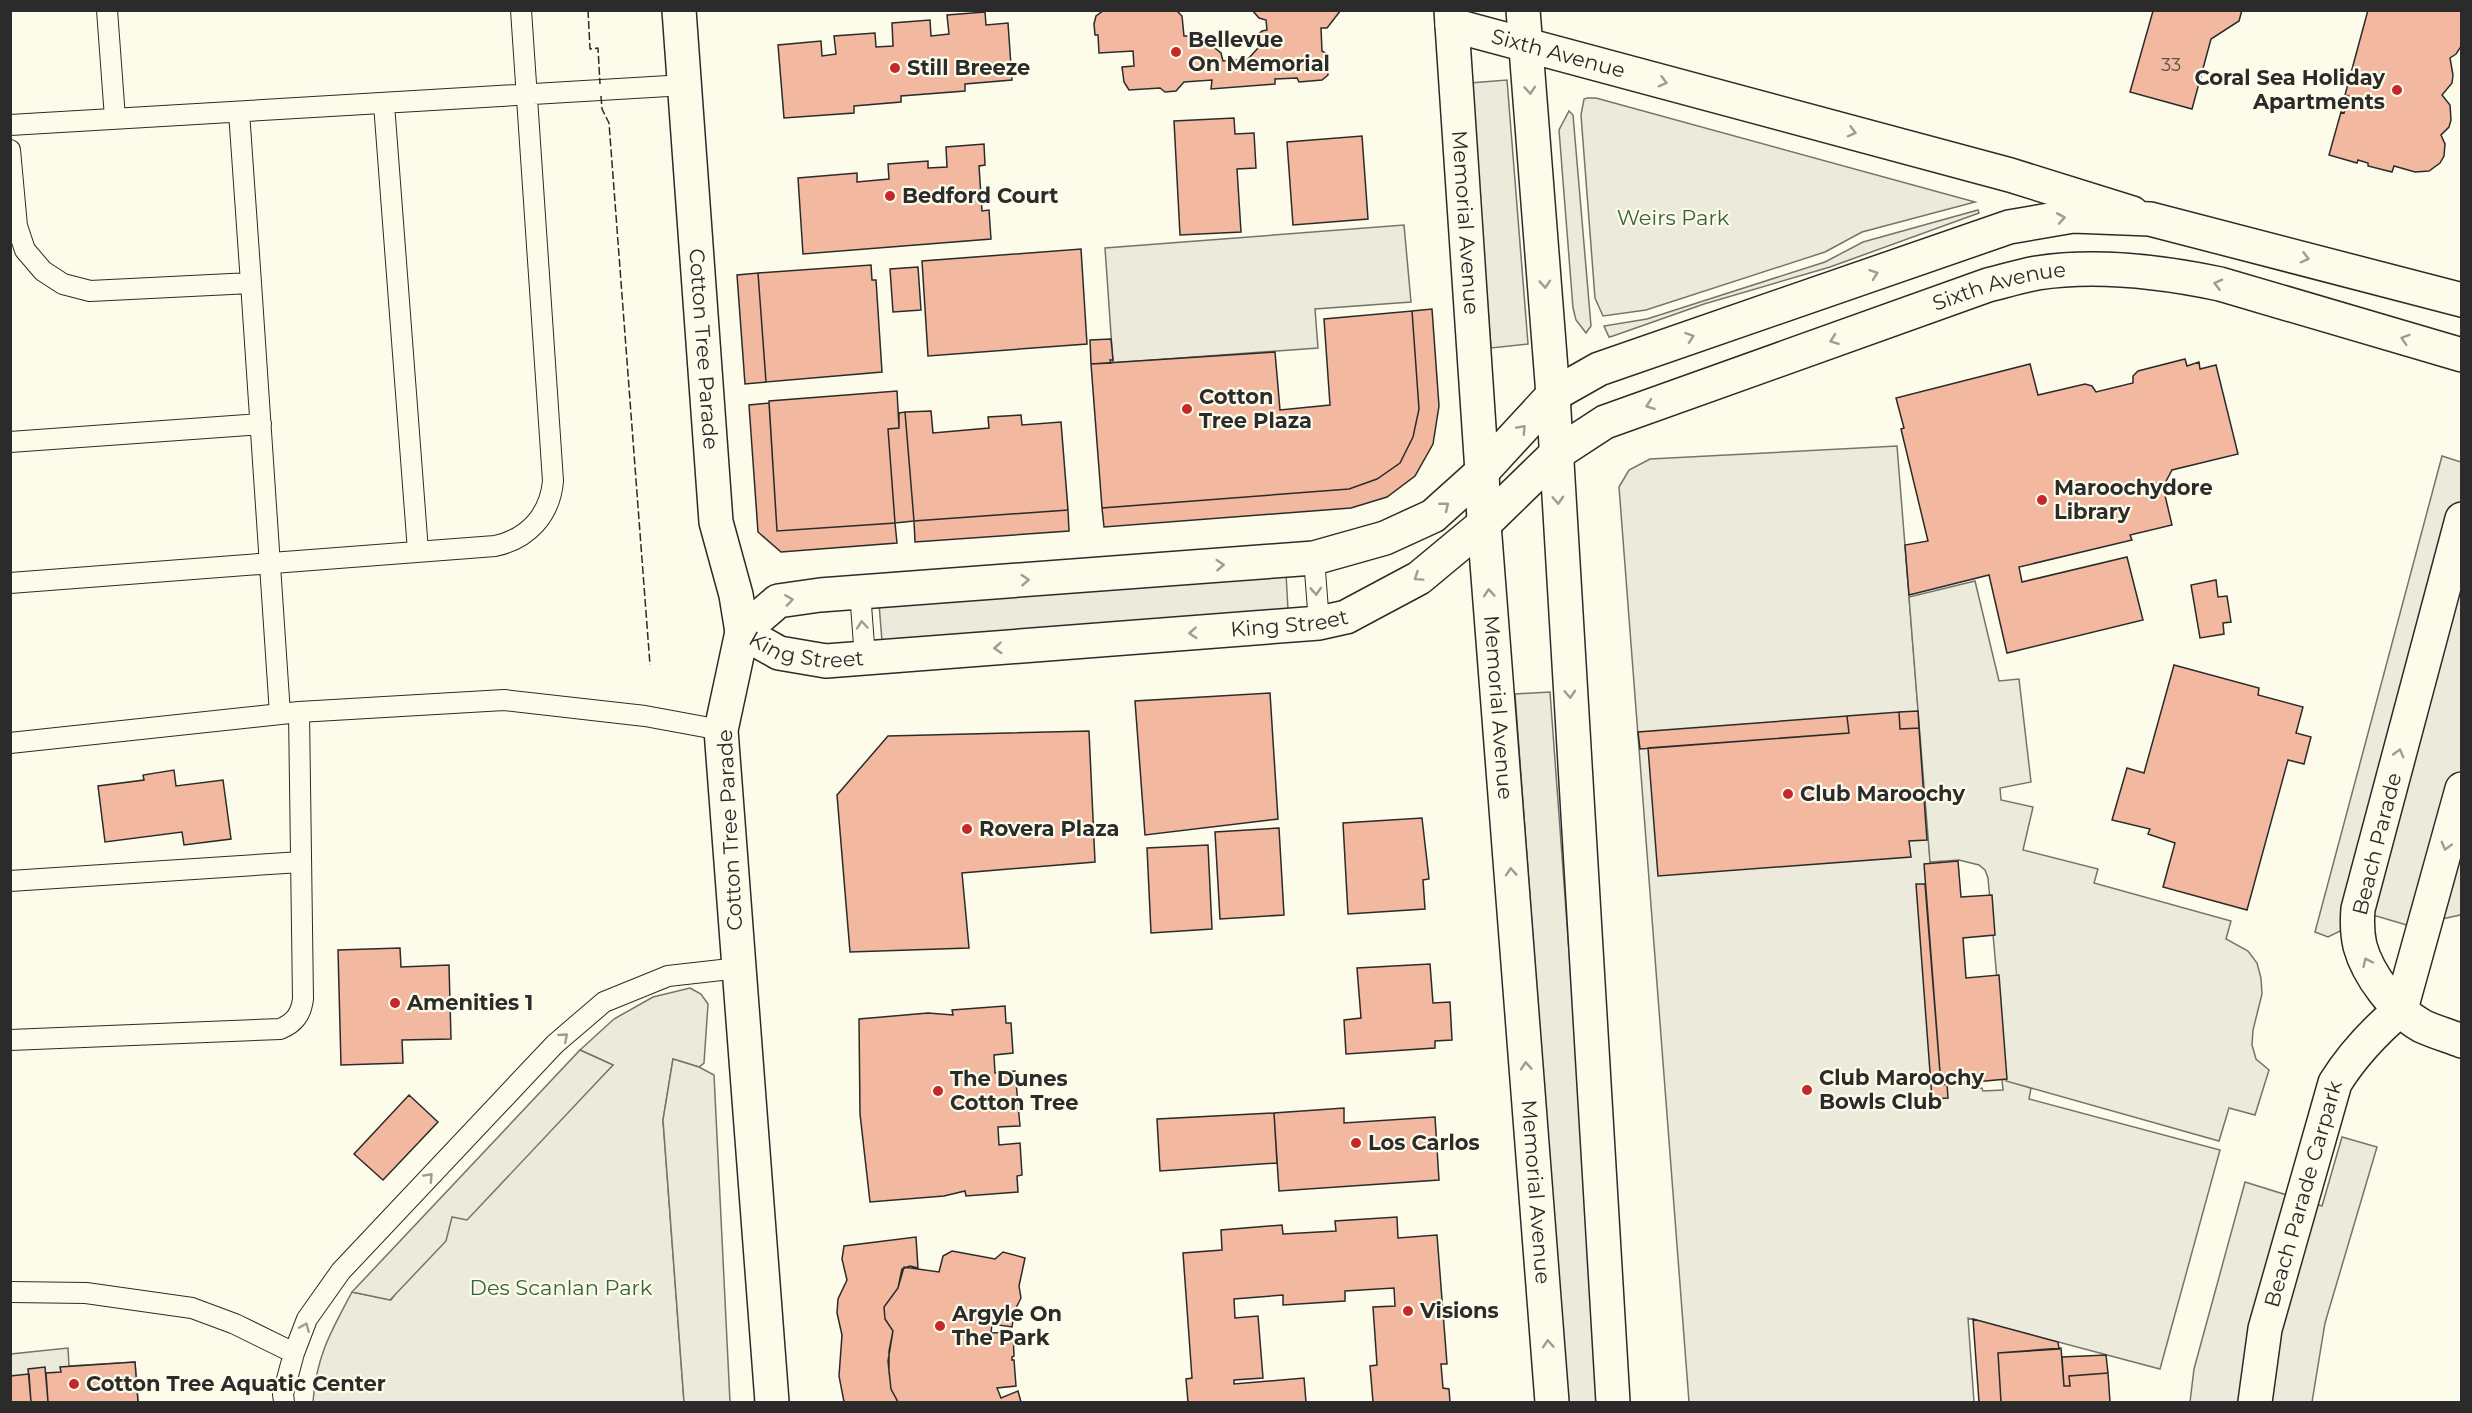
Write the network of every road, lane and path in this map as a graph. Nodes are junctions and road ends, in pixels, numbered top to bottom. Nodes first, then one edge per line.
1 (107, 10) edge
2 (521, 10) edge
3 (679, 10) edge
4 (1523, 10) edge
5 (1451, 18) edge
6 (1526, 44) junction
7 (685, 85) junction
8 (527, 95) junction
9 (384, 104) junction
10 (239, 112) junction
11 (114, 118) junction
12 (10, 125) edge
13 (10, 150) edge
14 (2150, 219) junction
15 (251, 283) junction
16 (2462, 300) edge
17 (2462, 356) edge
18 (1553, 395) junction
19 (261, 424) junction
20 (10, 442) edge
21 (1556, 454) junction
22 (1482, 472) junction
23 (2462, 519) edge
24 (1484, 524) junction
25 (418, 551) junction
26 (1314, 558) junction
27 (271, 562) junction
28 (10, 583) edge
29 (860, 592) junction
30 (1318, 623) junction
31 (742, 632) junction
32 (865, 658) junction
33 (289, 713) junction
34 (721, 730) junction
35 (10, 743) edge
36 (2462, 789) edge
37 (301, 862) junction
38 (10, 881) edge
39 (739, 968) junction
40 (2401, 1009) junction
41 (10, 1040) edge
42 (2462, 1041) edge
43 (10, 1292) edge
44 (294, 1353) junction
45 (284, 1402) edge
46 (772, 1402) edge
47 (1552, 1402) edge
48 (1613, 1402) edge
49 (2255, 1402) edge

1 - 11 lane
2 - 8 lane
3 - 7 street, Cotton Tree Parade
4 - 6 street
5 - 6 street, Sixth Avenue
5 - 22 street, Memorial Avenue
6 -> 14 street, Sixth Avenue
6 -> 18 street
7 - 8 lane
7 - 31 street, Cotton Tree Parade
8 - 9 lane
8 - 25 lane
9 - 10 lane
9 - 25 lane
10 - 11 lane
10 - 15 lane
11 - 12 lane
13 - 15 lane
14 -> 16 street, Sixth Avenue
18 -> 14 street, Sixth Avenue
15 - 19 lane
17 -> 21 street, Sixth Avenue
18 - 21 street
22 -> 18 street, Sixth Avenue
19 - 20 lane
19 - 27 lane
21 - 24 street, King Street
21 -> 48 street
22 - 24 street, Memorial Avenue
26 -> 22 street, King Street
40 -> 23 street, Beach Parade
24 -> 30 street, King Street
47 -> 24 street, Memorial Avenue
25 - 27 lane
29 -> 26 street, King Street
26 -> 30 lane
27 - 28 lane
27 - 33 lane
31 -> 29 street, King Street
32 -> 29 lane
30 -> 32 street, King Street
31 - 32 street, King Street
31 - 34 street, Cotton Tree Parade
33 - 34 lane
33 - 35 lane
33 - 37 lane
34 - 39 street, Cotton Tree Parade
36 -> 40 street
37 - 38 lane
37 - 41 lane
44 -> 39 lane
39 - 46 street, Cotton Tree Parade
40 - 42 street, Beach Parade
40 - 49 street, Beach Parade Carpark
43 - 44 lane
44 - 45 lane

